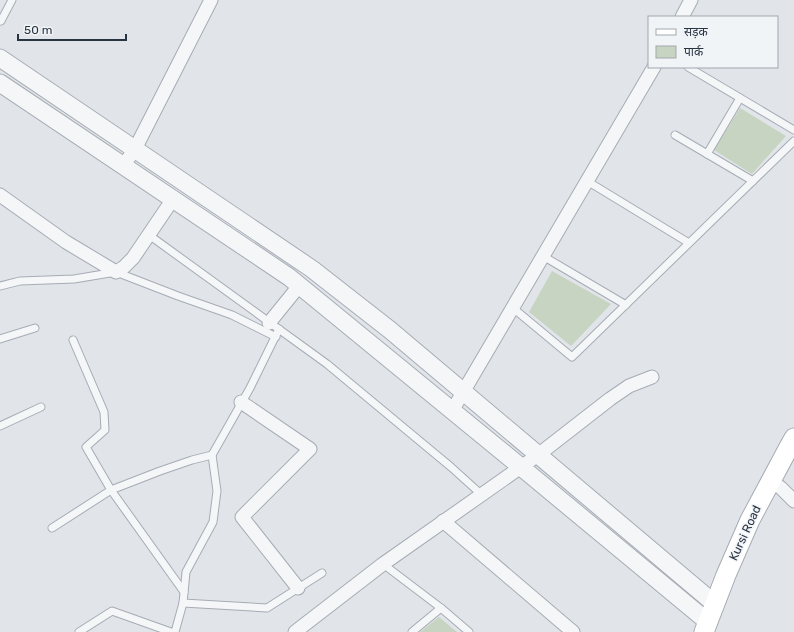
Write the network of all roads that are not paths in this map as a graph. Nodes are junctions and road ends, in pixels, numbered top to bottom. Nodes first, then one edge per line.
1 (12, 0) edge
2 (211, 0) edge
3 (691, 0) edge
4 (683, 16) edge
5 (1, 21) edge
6 (0, 58) edge
7 (653, 68) edge
8 (690, 68) edge
9 (0, 83) edge
10 (740, 98) junction
11 (794, 130) edge
12 (675, 135) dead end
13 (794, 141) edge
14 (135, 149) junction
15 (706, 154) junction
16 (124, 166) junction
17 (753, 181) junction
18 (587, 182) junction
19 (0, 195) edge
20 (173, 199) junction
21 (149, 235) junction
22 (689, 243) junction
23 (543, 256) junction
24 (116, 272) junction
25 (2, 284) edge
26 (299, 286) junction
27 (626, 305) junction
28 (512, 308) junction
29 (274, 326) junction
30 (35, 328) dead end
31 (276, 337) junction
32 (0, 339) edge
33 (73, 340) dead end
34 (652, 377) dead end
35 (463, 392) junction
36 (241, 402) junction
37 (41, 408) dead end
38 (452, 411) junction
39 (0, 426) edge
40 (794, 438) edge
41 (212, 455) junction
42 (538, 455) junction
43 (521, 467) junction
44 (771, 481) junction
45 (111, 490) junction
46 (482, 495) junction
47 (794, 501) edge
48 (443, 521) junction
49 (52, 528) dead end
50 (383, 564) junction
51 (322, 573) dead end
52 (298, 588) junction
53 (184, 592) junction
54 (183, 603) junction
55 (715, 604) junction
56 (441, 608) junction
57 (706, 627) edge
58 (79, 632) edge
59 (171, 632) edge
60 (175, 632) edge
61 (295, 632) edge
62 (412, 632) edge
63 (469, 632) edge
64 (573, 632) edge

1 - 5 lane
2 - 14 street
3 - 4 street
6 - 14 street
7 - 18 street
8 - 10 lane
9 - 16 street
10 - 11 lane
10 - 15 lane
12 - 15 lane
13 - 17 lane
14 - 16 street
14 - 35 street
15 - 17 lane
16 - 20 street
17 - 22 lane
18 - 22 lane
18 - 23 street
19 - 24 street
20 - 21 street
20 - 26 street
21 - 24 street
21 - 29 lane
22 - 27 lane
23 - 27 lane
23 - 28 street
24 - 25 lane
24 - 31 lane
26 - 29 street
26 - 38 street
27 - 28 lane
28 - 35 street
29 - 31 lane
29 - 46 lane
30 - 32 lane
31 - 36 lane
33 - 45 lane
34 - 42 street
35 - 38 street
35 - 42 street
36 - 41 lane
36 - 52 street
37 - 39 lane
38 - 43 street
40 - 44 main road, Kursi Road
41 - 45 lane
41 - 53 lane
42 - 43 street
42 - 55 street
43 - 46 street
43 - 57 street
44 - 47 street
44 - 55 main road, Kursi Road
45 - 49 lane
45 - 53 lane
46 - 48 street
48 - 50 street
48 - 64 street
50 - 56 lane
50 - 61 street
51 - 52 lane
52 - 54 lane
53 - 54 lane
54 - 60 lane
55 - 57 main road, Kursi Road
56 - 62 lane
56 - 63 lane
58 - 59 lane

